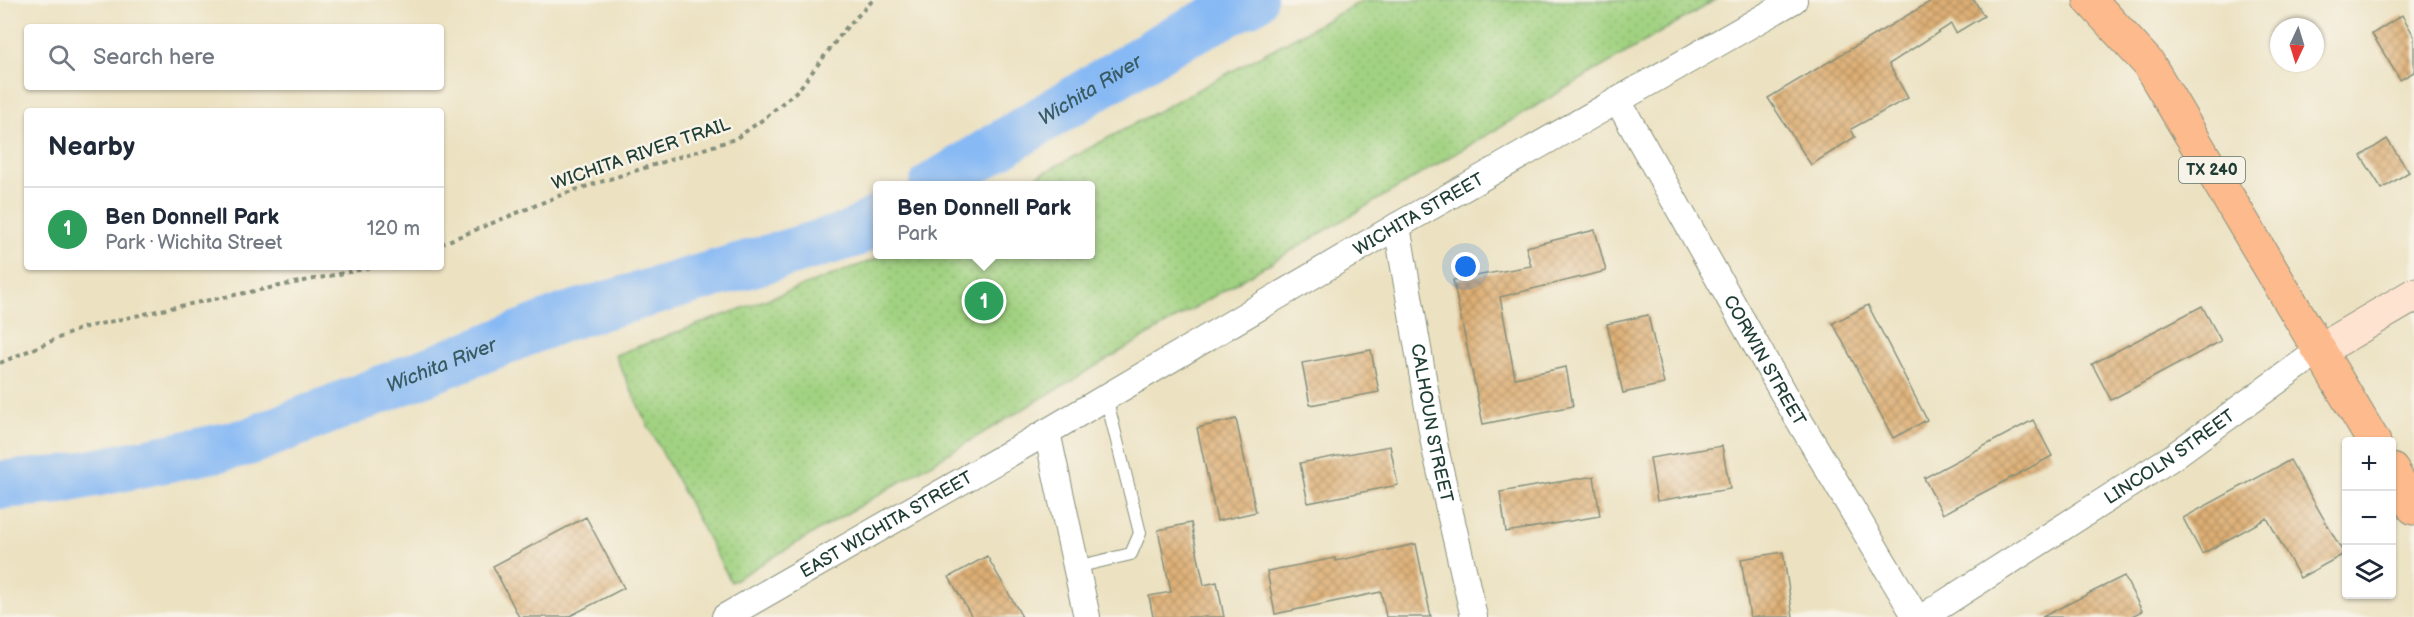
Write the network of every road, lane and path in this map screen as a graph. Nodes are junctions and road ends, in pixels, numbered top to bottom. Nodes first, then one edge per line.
1 (873, 0) edge
2 (1794, 0) edge
3 (2091, 0) edge
4 (1618, 101) junction
5 (1397, 226) junction
6 (444, 243) edge
7 (359, 270) edge
8 (2414, 295) edge
9 (2320, 350) junction
10 (0, 363) edge
11 (1106, 397) junction
12 (1047, 432) junction
13 (2372, 437) edge
14 (2396, 478) edge
15 (2414, 508) edge
16 (1076, 567) junction
17 (725, 617) edge
18 (1087, 617) edge
19 (1474, 617) edge
20 (1916, 617) edge
21 (1923, 617) edge

1 - 6 path, WICHITA RIVER TRAIL
2 - 4 street, WICHITA STREET
3 - 9 main road, TX 240
4 - 5 street, WICHITA STREET
4 - 20 street, CORWIN STREET
5 - 11 street, WICHITA STREET
5 - 19 street, CALHOUN STREET
7 - 10 path
8 - 9 main road, LINCOLN STREET
9 - 13 main road, TX 240
9 - 21 street, LINCOLN STREET
11 - 12 street, WICHITA STREET
11 - 16 lane
12 - 16 street
12 - 17 street, EAST WICHITA STREET
14 - 15 main road
16 - 18 street

